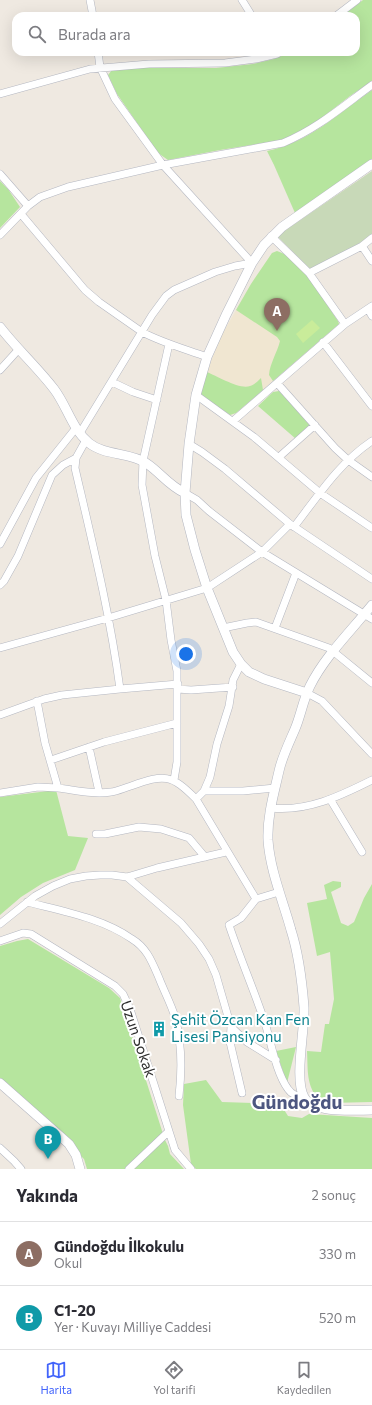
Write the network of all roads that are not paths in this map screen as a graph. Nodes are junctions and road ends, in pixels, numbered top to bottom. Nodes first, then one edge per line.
1 (90, 0) edge
2 (242, 0) edge
3 (357, 0) edge
4 (92, 12) edge
5 (250, 12) edge
6 (341, 12) edge
7 (99, 56) edge
8 (267, 56) edge
9 (100, 67) junction
10 (372, 85) edge
11 (0, 94) edge
12 (372, 164) edge
13 (163, 165) junction
14 (0, 174) edge
15 (28, 206) junction
16 (21, 214) junction
17 (0, 235) edge
18 (271, 236) junction
19 (372, 238) edge
20 (362, 246) junction
21 (372, 261) edge
22 (252, 263) junction
23 (309, 273) junction
24 (370, 308) edge
25 (372, 316) edge
26 (345, 324) junction
27 (0, 327) edge
28 (142, 332) junction
29 (323, 342) junction
30 (169, 344) junction
31 (19, 349) junction
32 (207, 357) junction
33 (0, 370) edge
34 (112, 382) junction
35 (277, 383) junction
36 (196, 395) junction
37 (157, 400) junction
38 (372, 406) edge
39 (233, 421) junction
40 (315, 425) junction
41 (80, 434) junction
42 (372, 441) edge
43 (189, 444) junction
44 (279, 457) junction
45 (76, 458) junction
46 (348, 460) junction
47 (143, 461) junction
48 (372, 477) edge
49 (184, 494) junction
50 (320, 494) junction
51 (292, 525) junction
52 (372, 528) edge
53 (0, 544) edge
54 (262, 552) junction
55 (296, 573) junction
56 (372, 579) edge
57 (0, 585) edge
58 (207, 588) junction
59 (166, 600) junction
60 (372, 605) edge
61 (368, 617) edge
62 (108, 618) junction
63 (224, 628) junction
64 (275, 628) junction
65 (0, 648) edge
66 (334, 652) junction
67 (241, 664) junction
68 (372, 683) edge
69 (178, 687) junction
70 (233, 687) junction
71 (120, 689) junction
72 (307, 693) junction
73 (37, 702) junction
74 (0, 715) edge
75 (177, 723) junction
76 (90, 747) junction
77 (372, 754) edge
78 (51, 760) junction
79 (174, 780) junction
80 (372, 780) edge
81 (58, 788) junction
82 (275, 788) junction
83 (204, 791) junction
84 (99, 792) junction
85 (0, 793) edge
86 (196, 799) junction
87 (330, 800) junction
88 (271, 808) junction
89 (96, 834) dead end
90 (226, 852) junction
91 (362, 852) dead end
92 (205, 857) junction
93 (127, 877) junction
94 (280, 892) junction
95 (256, 899) junction
96 (27, 902) junction
97 (0, 924) edge
98 (0, 941) edge
99 (230, 1027) junction
100 (276, 1060) junction
101 (0, 1083) edge
102 (242, 1093) dead end
103 (179, 1096) dead end
104 (304, 1097) junction
105 (372, 1110) edge
106 (168, 1132) junction
107 (0, 1148) edge
108 (21, 1169) edge
109 (80, 1169) edge
110 (129, 1169) edge
111 (191, 1169) edge

1 - 4 street
2 - 5 street
3 - 6 street
7 - 9 street
8 - 9 street
9 - 11 street
9 - 13 street
10 - 13 street
12 - 18 street
13 - 15 street
13 - 22 street
14 - 15 street
15 - 16 street
16 - 17 street
16 - 28 street
18 - 22 street
18 - 23 street
19 - 20 street
20 - 21 street
20 - 23 street
22 - 28 street
22 - 32 street
23 - 26 street
24 - 25 street
24 - 26 street
26 - 29 street
27 - 31 street
28 - 30 street
28 - 34 street
29 - 35 street
29 - 38 street
30 - 32 street
30 - 37 street
31 - 33 street
31 - 41 street
32 - 36 street
34 - 37 street
34 - 41 street
35 - 39 street
35 - 40 street
36 - 39 street
36 - 43 street
37 - 47 street
39 - 44 street
40 - 44 street
40 - 46 street
41 - 45 street
41 - 47 street
41 - 53 street
42 - 46 street
43 - 49 street
43 - 51 street
44 - 50 street
45 - 57 street
45 - 62 street
46 - 48 street
46 - 50 street
47 - 49 street
47 - 59 street
49 - 54 street
49 - 58 street
50 - 51 street
50 - 52 street
51 - 54 street
51 - 56 street
54 - 55 street
54 - 58 street
55 - 61 street
55 - 64 street
58 - 59 street
58 - 63 street
59 - 62 street
59 - 69 street
60 - 61 street
61 - 66 street
62 - 65 street
62 - 71 street
63 - 64 street
63 - 67 street
64 - 66 street
66 - 68 street
66 - 72 street
67 - 70 street
67 - 72 street
69 - 70 street
69 - 71 street
69 - 75 street
70 - 83 street
71 - 73 street
72 - 77 street
72 - 82 street
73 - 74 street
73 - 78 street
75 - 76 street
75 - 79 street
76 - 78 street
76 - 84 street
78 - 81 street
79 - 84 street
79 - 86 street
80 - 87 street
81 - 84 street
81 - 85 street
82 - 83 street
82 - 88 street
83 - 86 street
86 - 90 street
87 - 88 street
87 - 91 street
88 - 94 street
89 - 92 street
90 - 92 street
90 - 95 street
92 - 93 street
93 - 96 street
93 - 99 street
94 - 95 street
94 - 104 street
95 - 100 street
96 - 97 street
96 - 103 street
98 - 106 street, Uzun Sokak
99 - 100 street
99 - 102 street
100 - 104 street
101 - 109 street
104 - 105 street
106 - 110 street
106 - 111 street, Uzun Sokak
107 - 108 street

